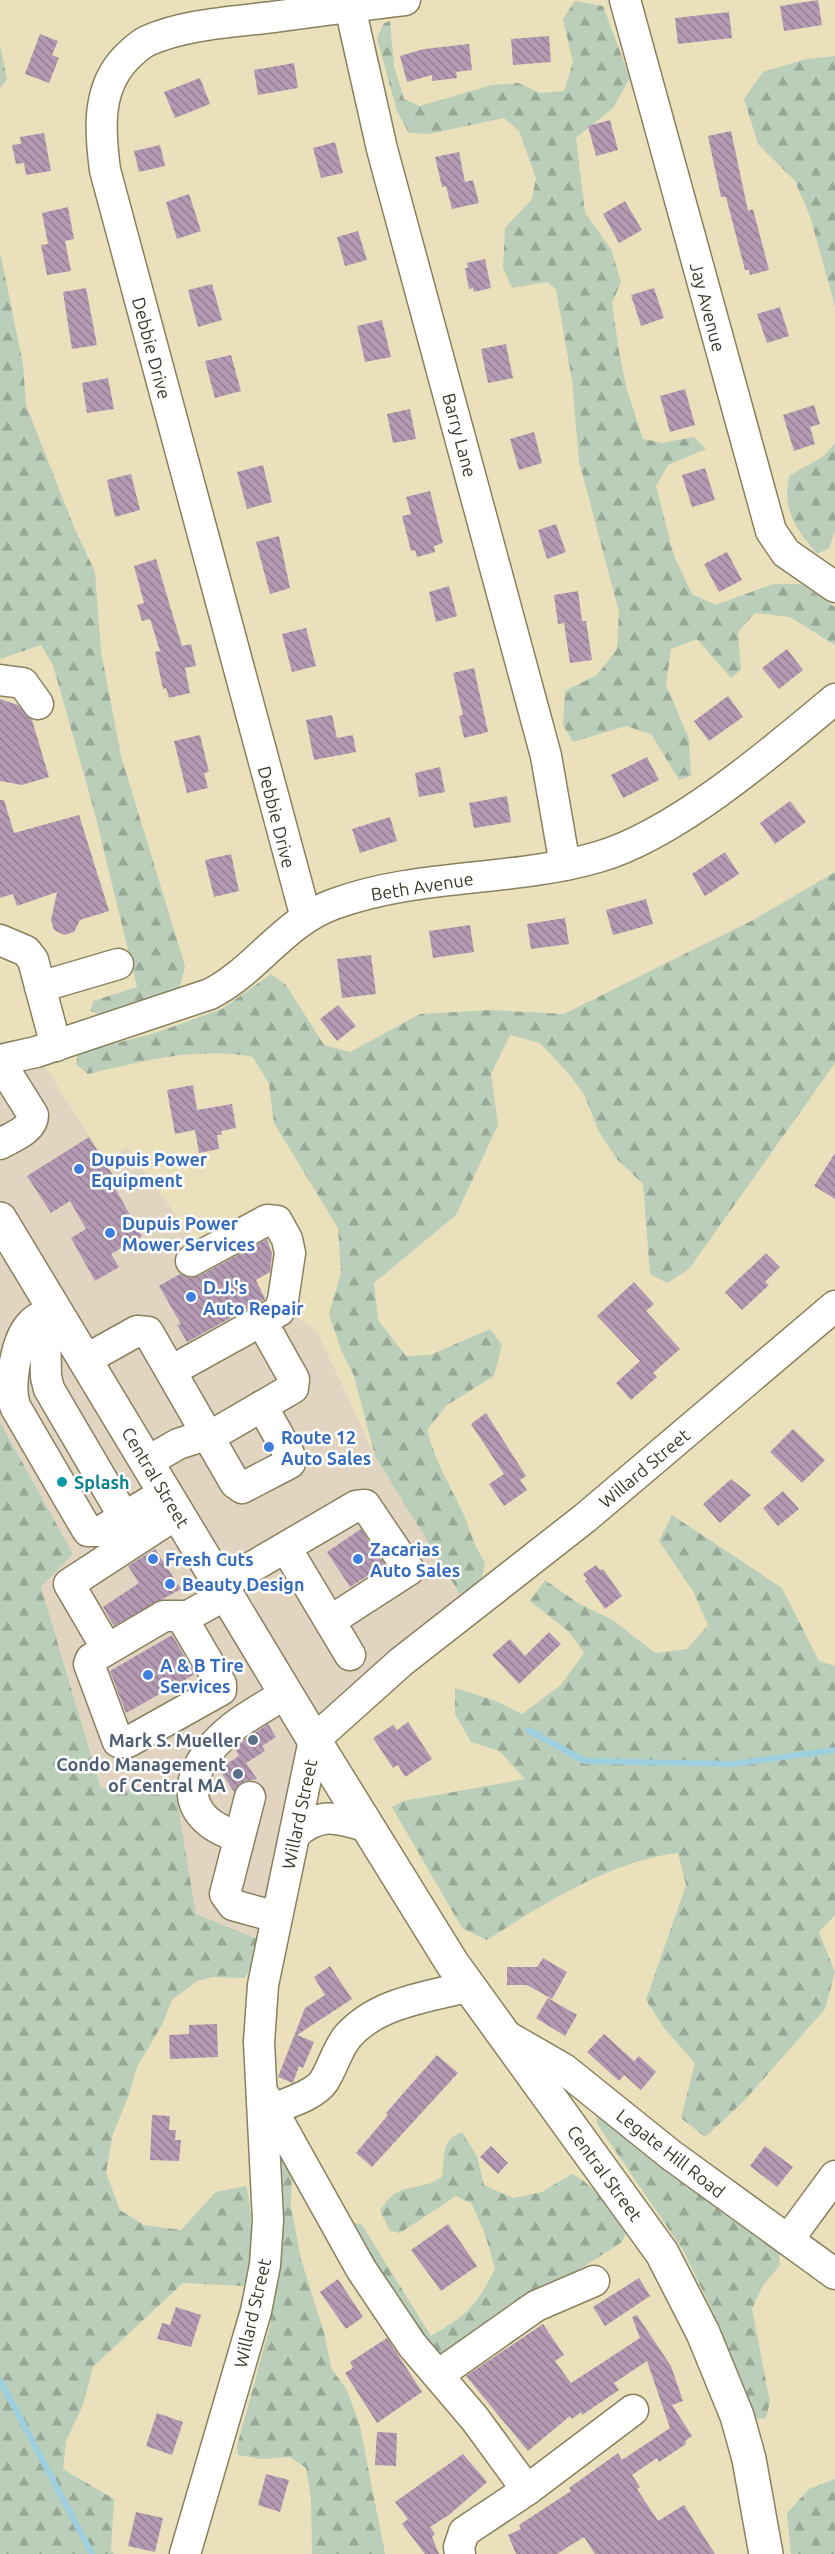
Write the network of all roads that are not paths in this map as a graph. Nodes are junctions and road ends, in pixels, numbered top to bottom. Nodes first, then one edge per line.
1 (405, 0) edge
2 (625, 0) edge
3 (350, 7) junction
4 (835, 587) edge
5 (0, 680) edge
6 (835, 699) edge
7 (38, 704) dead end
8 (565, 865) junction
9 (306, 918) junction
10 (0, 940) edge
11 (118, 964) dead end
12 (40, 987) junction
13 (56, 1046) junction
14 (0, 1061) edge
15 (0, 1143) edge
16 (0, 1219) edge
17 (191, 1261) dead end
18 (835, 1306) edge
19 (56, 1311) junction
20 (262, 1323) junction
21 (85, 1360) junction
22 (171, 1371) junction
23 (262, 1406) junction
24 (207, 1436) junction
25 (147, 1462) junction
26 (172, 1503) junction
27 (124, 1517) junction
28 (286, 1548) junction
29 (224, 1589) junction
30 (181, 1616) junction
31 (330, 1621) junction
32 (106, 1649) junction
33 (350, 1655) dead end
34 (286, 1693) junction
35 (314, 1740) junction
36 (250, 1797) dead end
37 (368, 1827) junction
38 (296, 1834) junction
39 (239, 1837) junction
40 (276, 1917) junction
41 (470, 1986) junction
42 (505, 2035) junction
43 (266, 2098) junction
44 (835, 2176) edge
45 (788, 2240) junction
46 (835, 2274) edge
47 (594, 2281) dead end
48 (438, 2375) junction
49 (633, 2410) dead end
50 (527, 2490) junction
51 (185, 2554) edge
52 (460, 2554) edge
53 (766, 2554) edge

1 - 3 street, Debbie Drive
2 - 4 street, Jay Avenue
3 - 8 street, Barry Lane
3 - 9 street, Debbie Drive
5 - 7 street
6 - 8 street, Beth Avenue
8 - 9 street, Beth Avenue
9 - 13 street, Beth Avenue
10 - 12 street
11 - 12 street
12 - 13 street
13 - 14 street, Beth Avenue
14 - 15 street
16 - 19 main road, Central Street
17 - 20 street
18 - 35 street, Willard Street
19 - 21 main road, Central Street
19 - 27 street
19 - 27 street
20 - 22 street
20 - 23 street
21 - 22 street
21 - 25 main road, Central Street
22 - 24 street
23 - 24 street
23 - 24 street
24 - 25 street
25 - 26 main road, Central Street
26 - 27 street
26 - 29 main road, Central Street
26 - 32 street
28 - 29 street
28 - 31 street
28 - 31 street
29 - 30 street
29 - 34 main road, Central Street
30 - 32 street
30 - 32 street
31 - 33 street
34 - 35 main road, Central Street
34 - 39 street
35 - 37 main road, Central Street
35 - 38 street, Willard Street
36 - 39 street
37 - 38 street
37 - 41 main road, Central Street
38 - 40 street, Willard Street
39 - 40 street
40 - 43 street, Willard Street
41 - 42 main road, Central Street
41 - 43 street
42 - 45 street, Legate Hill Road
42 - 53 main road, Central Street
43 - 48 street
43 - 51 street, Willard Street
44 - 45 street
45 - 46 street, Legate Hill Road
47 - 48 street
48 - 50 street
49 - 50 street
50 - 52 street

